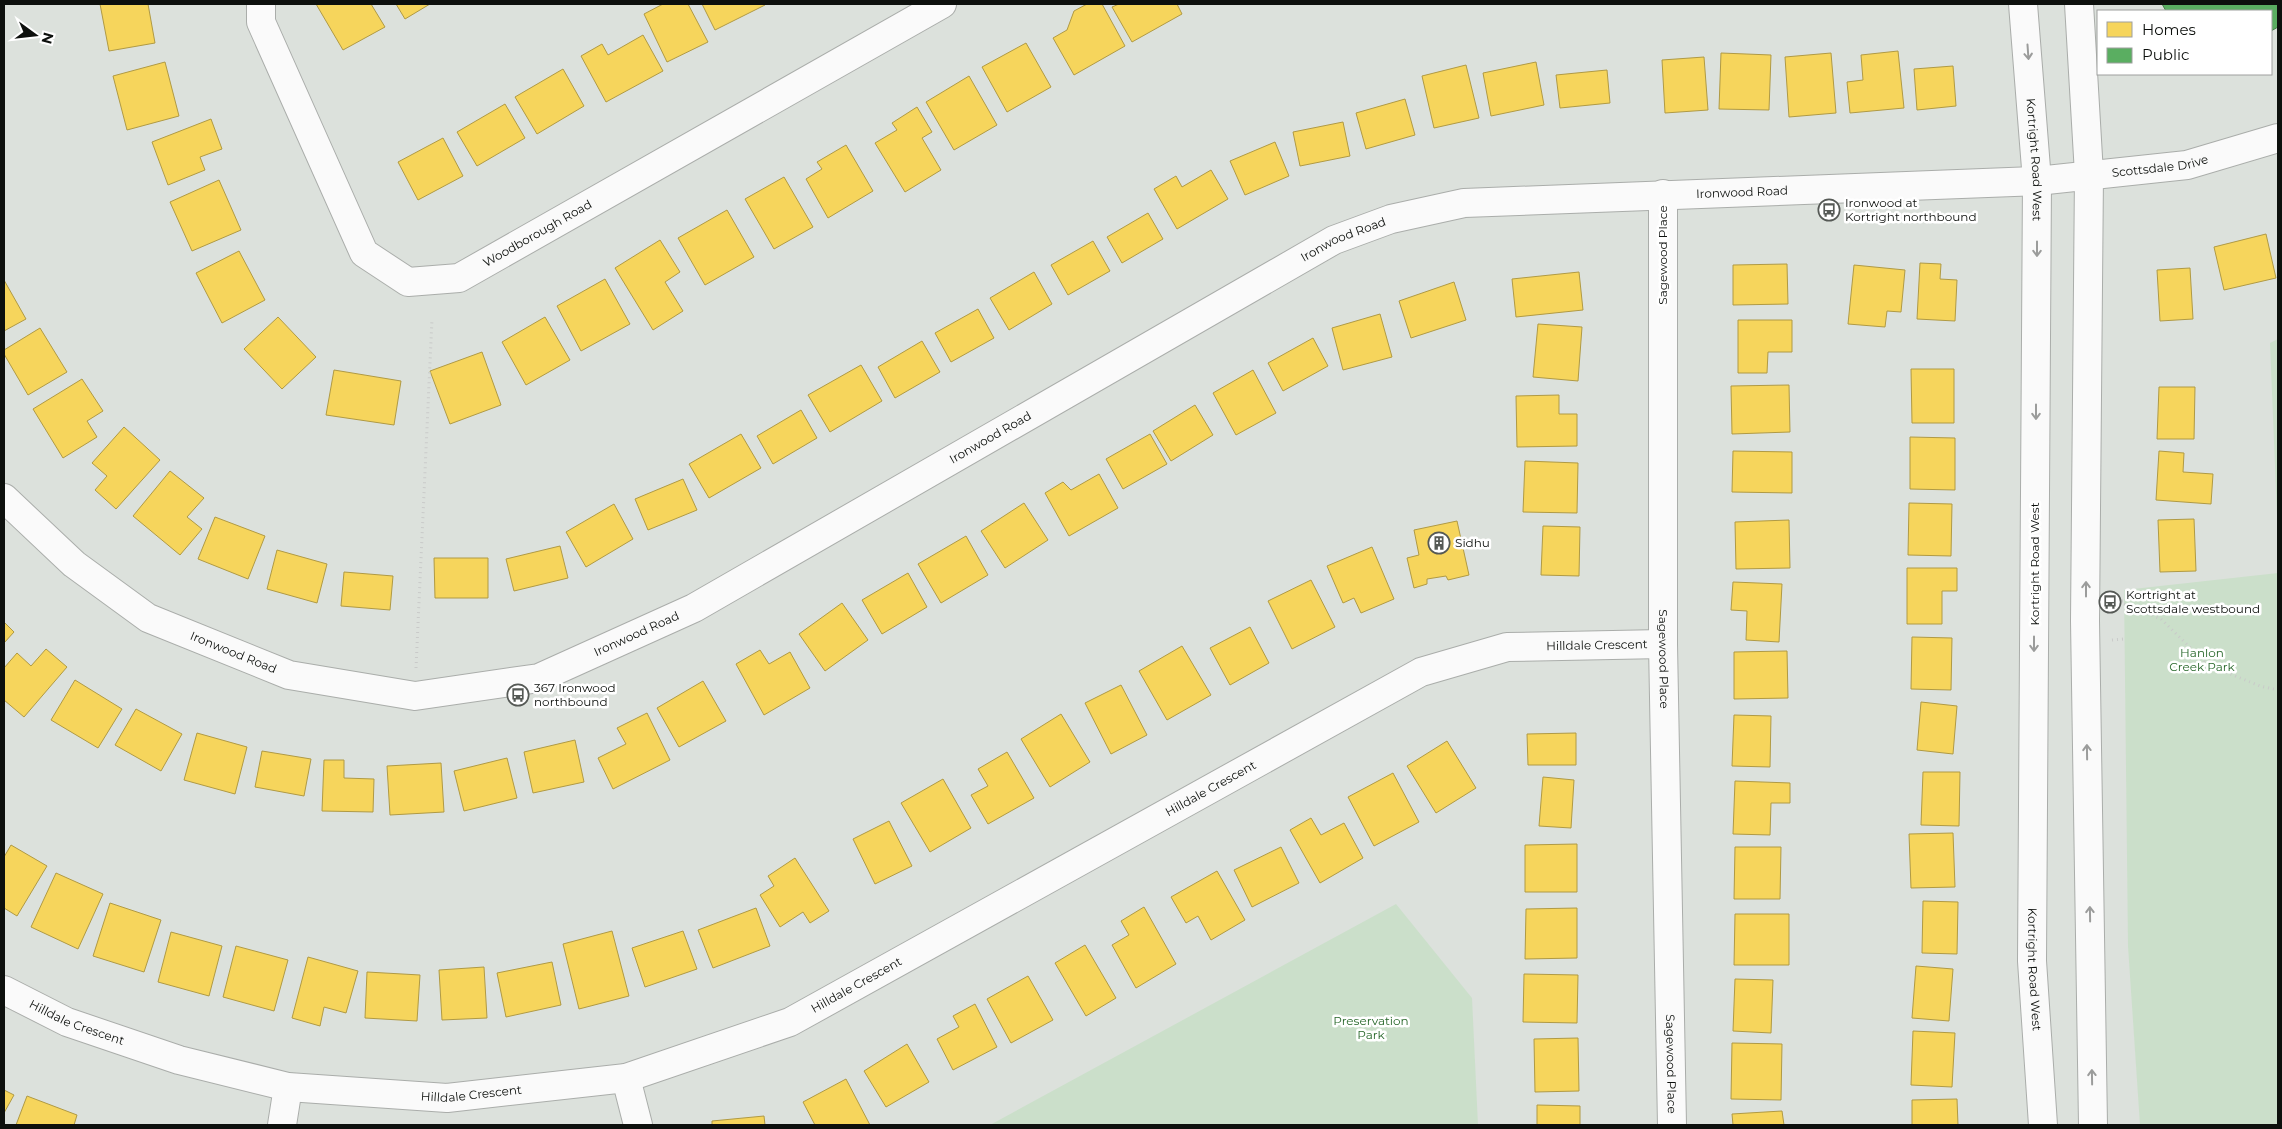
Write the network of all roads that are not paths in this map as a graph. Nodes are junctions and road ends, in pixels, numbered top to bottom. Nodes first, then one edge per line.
1 (261, 4) edge
2 (942, 4) edge
3 (2023, 4) edge
4 (2079, 4) edge
5 (2278, 138) edge
6 (2089, 174) junction
7 (2037, 181) junction
8 (1663, 194) junction
9 (4, 498) edge
10 (1663, 644) junction
11 (4, 990) edge
12 (626, 1078) junction
13 (288, 1087) junction
14 (282, 1125) edge
15 (638, 1125) edge
16 (1672, 1125) edge
17 (2043, 1125) edge
18 (2093, 1125) edge

1 - 2 street, Woodborough Road
3 -> 7 street, Kortright Road West
4 - 6 street
5 - 6 street, Scottsdale Drive
6 - 7 street, Scottsdale Drive
18 -> 6 street
7 - 8 street, Ironwood Road
7 -> 17 street, Kortright Road West
8 - 9 street, Ironwood Road
8 - 10 street, Sagewood Place
10 - 12 street, Hilldale Crescent
10 - 16 street, Sagewood Place
11 - 13 street, Hilldale Crescent
12 - 13 street, Hilldale Crescent
12 - 15 street
13 - 14 street

